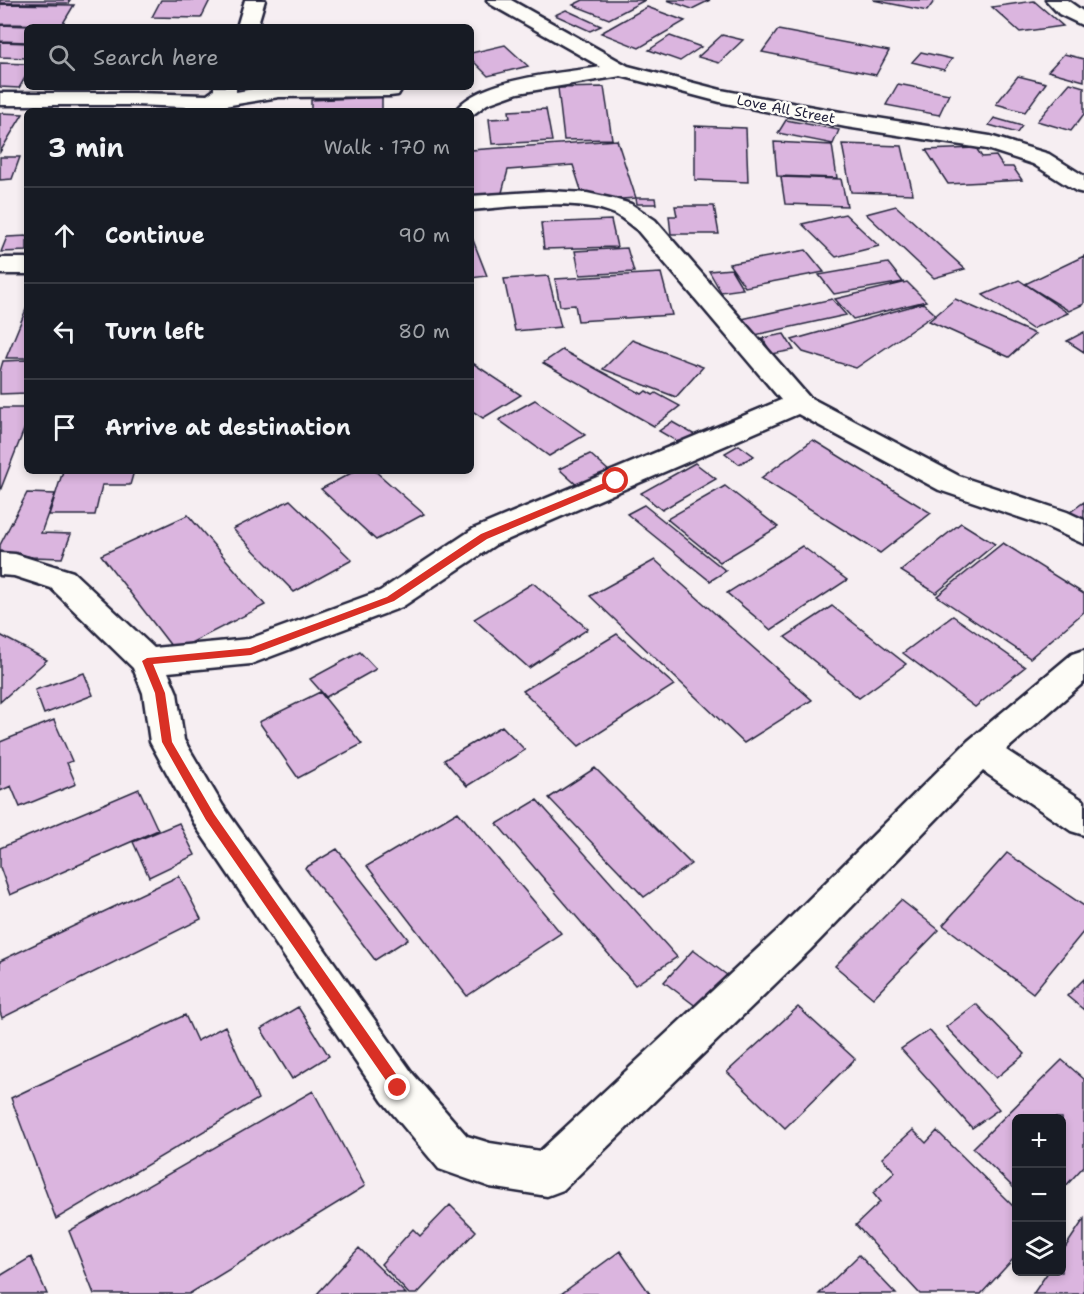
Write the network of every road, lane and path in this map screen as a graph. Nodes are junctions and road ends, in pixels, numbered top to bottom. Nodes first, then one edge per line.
1 (255, 0) edge
2 (497, 0) edge
3 (1056, 0) edge
4 (1084, 20) edge
5 (248, 24) edge
6 (621, 70) junction
7 (390, 90) dead end
8 (219, 94) edge
9 (0, 99) edge
10 (469, 108) edge
11 (1084, 186) edge
12 (474, 203) edge
13 (0, 266) edge
14 (24, 266) edge
15 (799, 403) junction
16 (1084, 533) edge
17 (0, 564) edge
18 (147, 661) junction
19 (1084, 663) edge
20 (980, 751) junction
21 (1084, 820) edge

1 - 5 street
2 - 6 street, Love All Street
3 - 4 street
6 - 10 street
6 - 11 street, Love All Street
7 - 8 street
8 - 9 street
12 - 15 street
13 - 14 street
15 - 16 street
15 - 18 street
17 - 18 street
18 - 20 street
19 - 20 street
20 - 21 street

